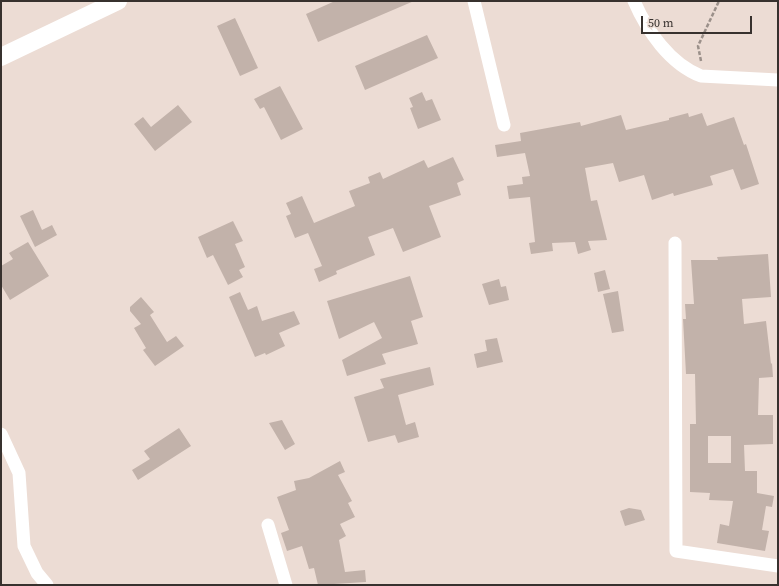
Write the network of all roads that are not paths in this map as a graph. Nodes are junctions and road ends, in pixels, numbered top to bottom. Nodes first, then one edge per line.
1 (118, 1) edge
2 (474, 1) edge
3 (634, 1) edge
4 (1, 57) edge
5 (778, 80) edge
6 (504, 125) dead end
7 (675, 243) dead end
8 (1, 434) edge
9 (268, 525) dead end
10 (778, 566) edge
11 (48, 585) edge
12 (286, 585) edge

1 - 4 main road
2 - 6 street
3 - 5 street
7 - 10 street
8 - 11 street
9 - 12 street

